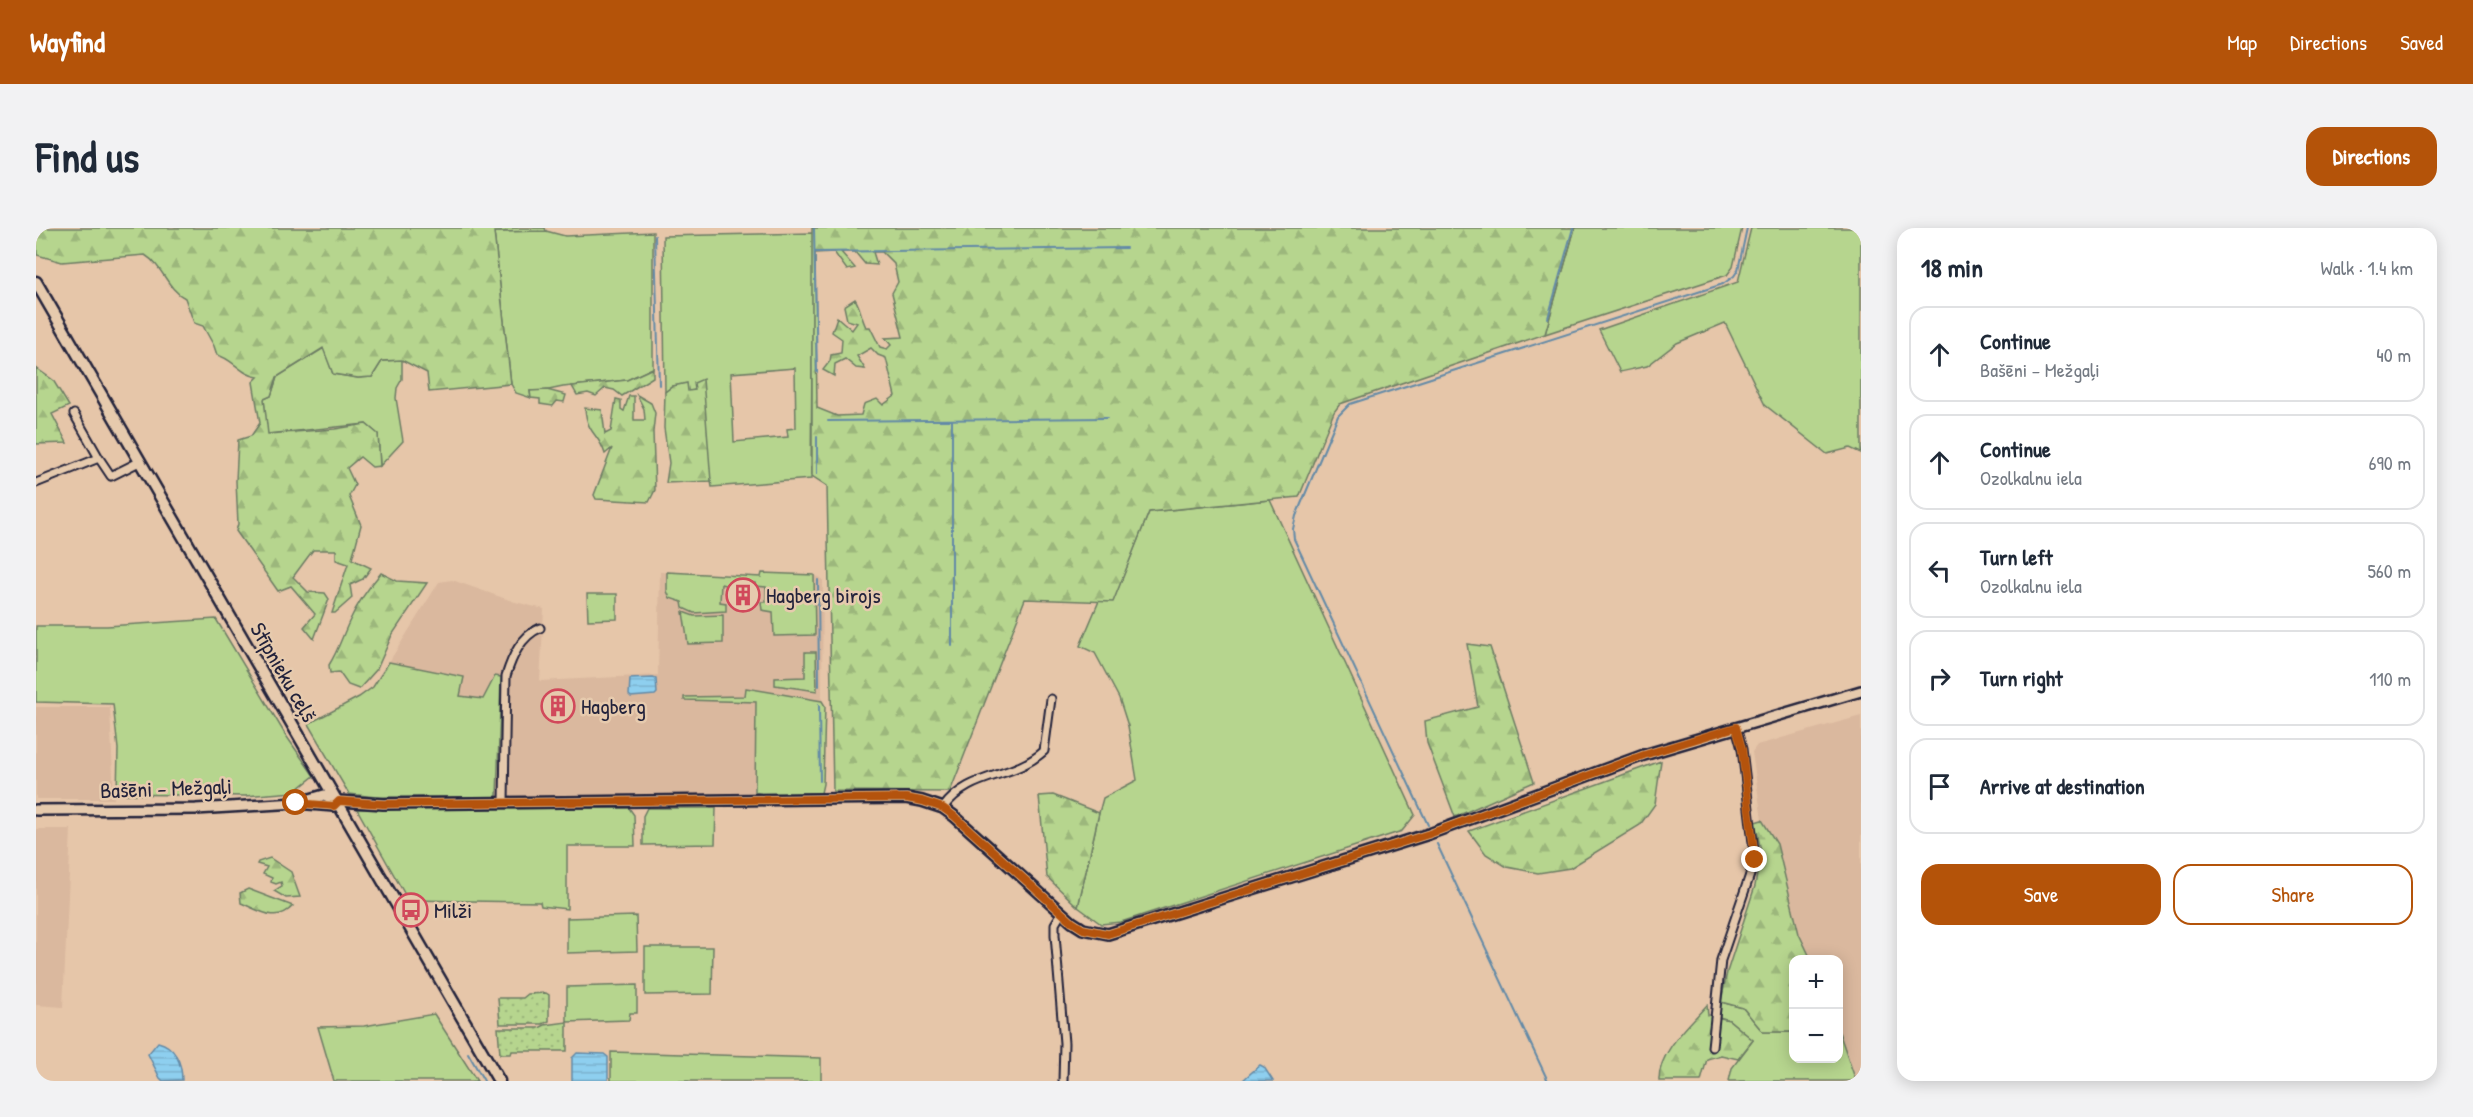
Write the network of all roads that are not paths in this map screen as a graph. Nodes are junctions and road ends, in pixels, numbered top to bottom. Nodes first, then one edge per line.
1 (36, 282) edge
2 (74, 414) dead end
3 (99, 458) junction
4 (140, 462) junction
5 (36, 483) edge
6 (540, 628) dead end
7 (1861, 691) edge
8 (1052, 699) dead end
9 (1736, 727) junction
10 (339, 801) junction
11 (504, 802) junction
12 (943, 808) junction
13 (36, 810) edge
14 (1061, 914) junction
15 (1712, 1047) dead end
16 (499, 1081) edge
17 (1063, 1081) edge

1 - 4 main road, Stīpnieku ceļš
2 - 3 street
3 - 4 street
3 - 5 street
4 - 10 main road, Stīpnieku ceļš
6 - 11 street
7 - 9 street
8 - 12 street
9 - 14 street
9 - 15 street
10 - 11 street, Bašēni – Mežgaļi
10 - 13 street, Bašēni – Mežgaļi
10 - 16 main road, Stīpnieku ceļš
11 - 12 street, Bašēni – Mežgaļi
12 - 14 street
14 - 17 street

